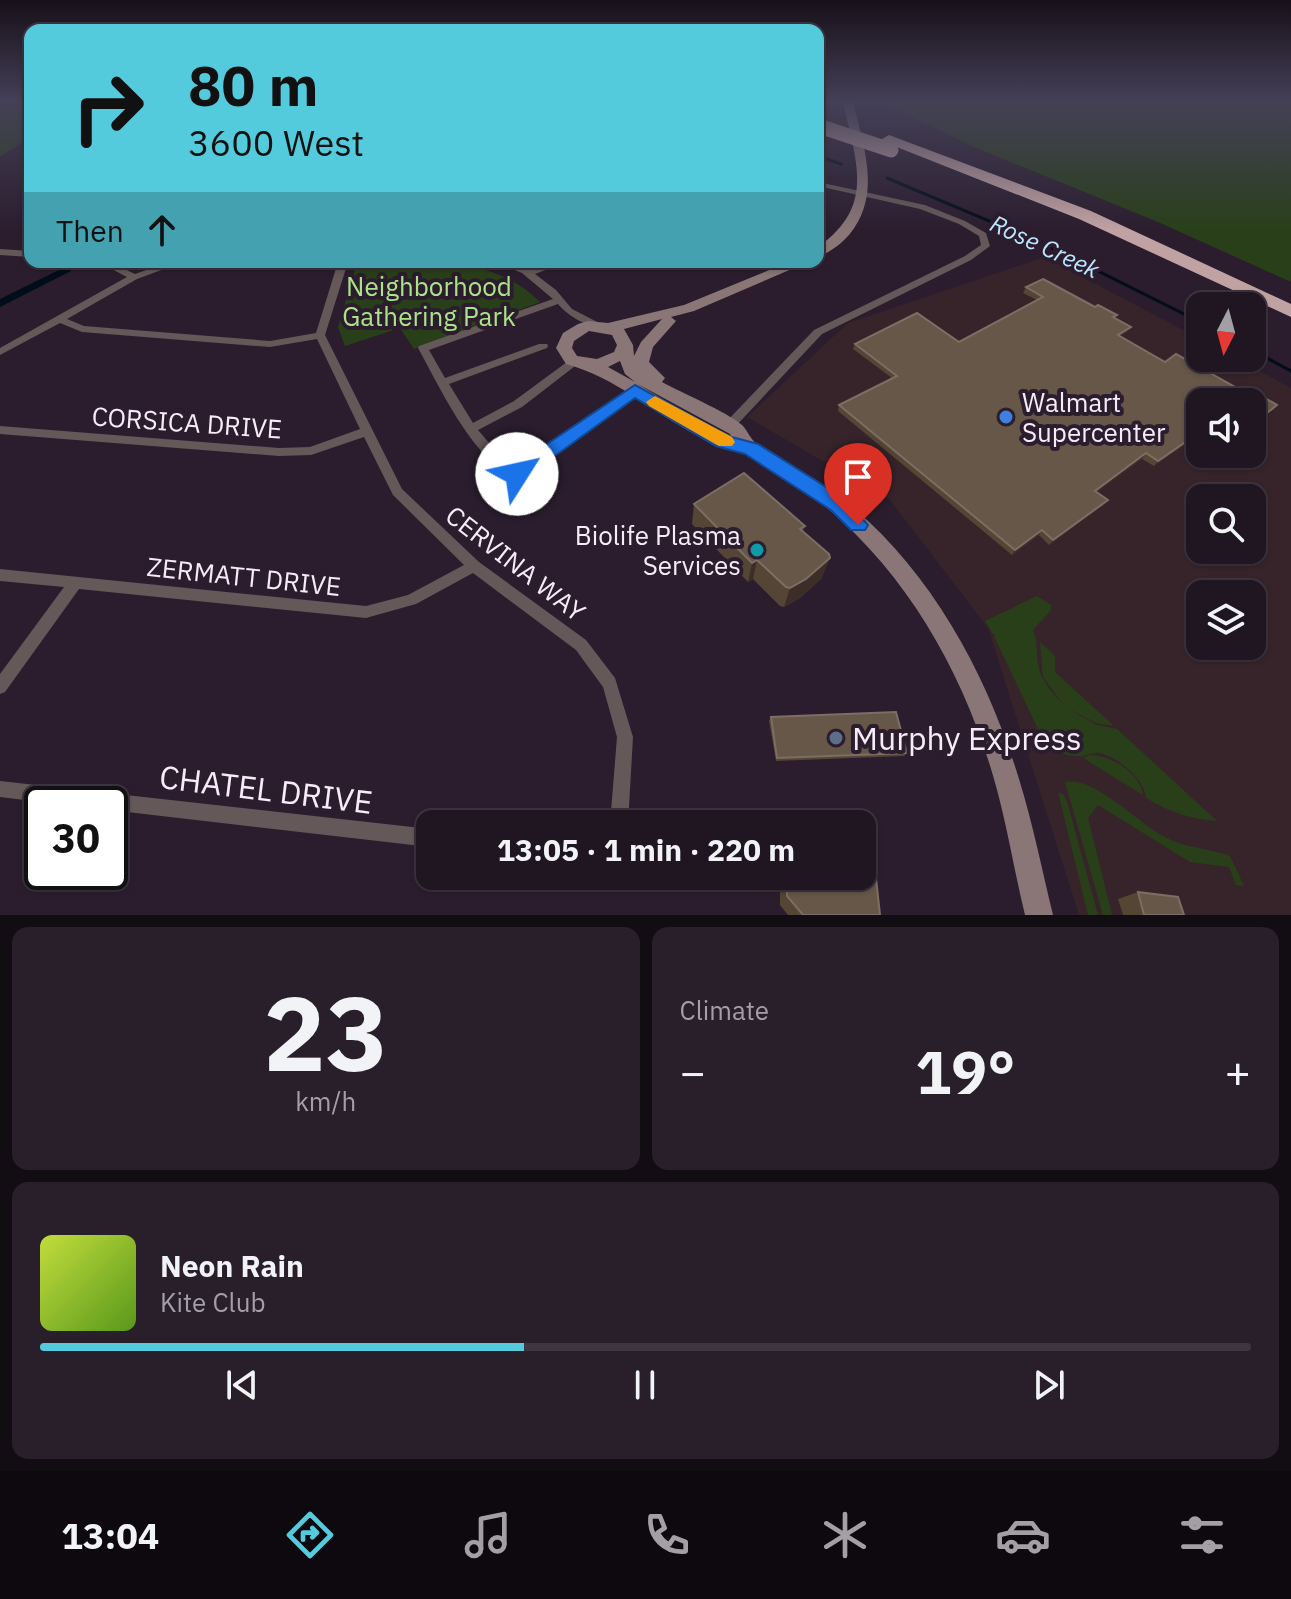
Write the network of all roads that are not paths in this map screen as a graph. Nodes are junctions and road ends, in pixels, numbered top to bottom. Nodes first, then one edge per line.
1 (857, 145) edge
2 (892, 145) edge
3 (892, 145) edge
4 (824, 185) edge
5 (864, 195) junction
6 (824, 248) edge
7 (1, 253) edge
8 (24, 254) edge
9 (115, 268) edge
10 (160, 268) edge
11 (341, 268) edge
12 (515, 268) edge
13 (543, 268) edge
14 (786, 268) edge
15 (528, 273) junction
16 (134, 277) junction
17 (1224, 292) edge
18 (559, 300) junction
19 (689, 308) junction
20 (569, 311) junction
21 (1291, 311) edge
22 (1266, 314) edge
23 (60, 319) junction
24 (669, 321) junction
25 (605, 327) junction
26 (1291, 328) edge
27 (320, 335) junction
28 (568, 336) junction
29 (543, 346) dead end
30 (625, 347) junction
31 (0, 352) edge
32 (582, 363) junction
33 (442, 383) junction
34 (635, 391) junction
35 (698, 408) junction
36 (729, 426) junction
37 (470, 429) junction
38 (0, 430) edge
39 (367, 431) junction
40 (747, 446) junction
41 (474, 566) junction
42 (0, 575) edge
43 (75, 583) junction
44 (0, 687) edge
45 (0, 789) edge
46 (620, 810) edge
47 (416, 836) edge
48 (1039, 915) edge

1 - 5 street
2 - 17 highway
3 - 21 highway
4 - 5 street
5 - 6 street
5 - 36 street
7 - 8 street
9 - 16 street
10 - 16 street
11 - 27 street
12 - 15 street
13 - 15 street
14 - 19 street
15 - 18 street
16 - 23 street
18 - 20 street
18 - 33 street
19 - 24 street
19 - 25 street
20 - 25 street
20 - 28 street
22 - 26 highway
23 - 27 street
23 - 31 street
24 - 30 street
24 - 35 street
25 - 28 street
25 - 30 street
27 - 39 street, CERVINA WAY
28 - 32 street
29 - 33 street
30 - 32 street
30 - 35 street
32 - 34 street
32 - 37 street
33 - 37 street
34 - 37 street
34 - 40 street
35 - 36 street
36 - 40 street
38 - 39 street, CORSICA DRIVE
39 - 41 street, CERVINA WAY
40 - 48 street
41 - 43 street, ZERMATT DRIVE
41 - 46 street, CERVINA WAY
42 - 43 street, ZERMATT DRIVE
43 - 44 street
45 - 47 street, CHATEL DRIVE

